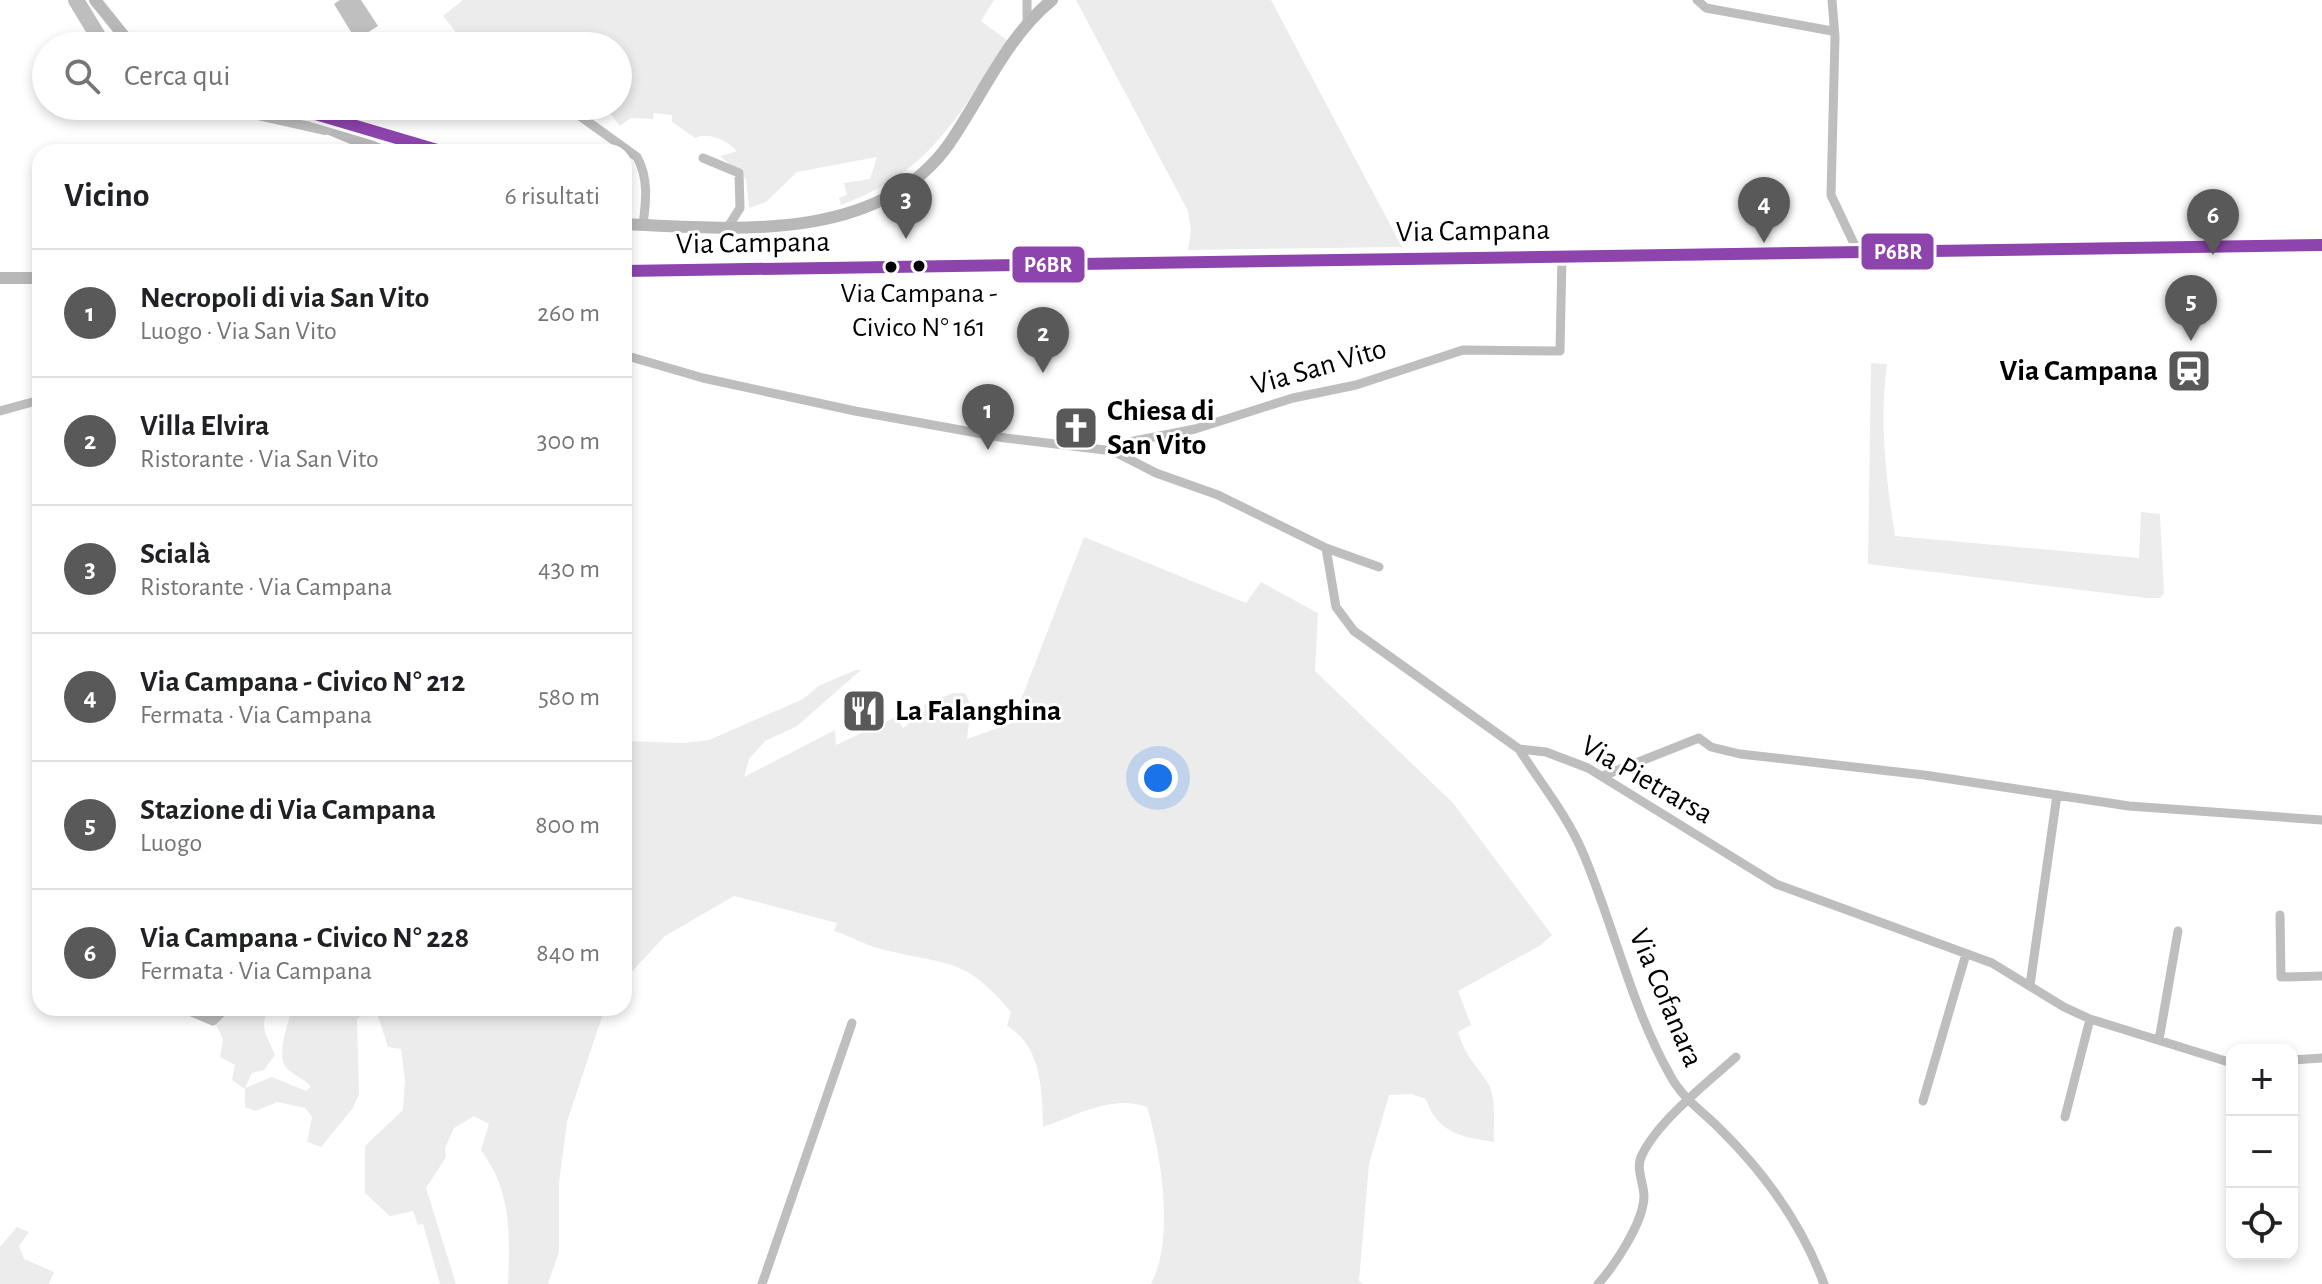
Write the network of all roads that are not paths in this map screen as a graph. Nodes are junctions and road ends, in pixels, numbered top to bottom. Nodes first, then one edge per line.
1 (76, 0) edge
2 (95, 0) edge
3 (1027, 0) edge
4 (1052, 0) edge
5 (1697, 0) edge
6 (1832, 0) edge
7 (1027, 27) junction
8 (1832, 31) junction
9 (95, 32) edge
10 (121, 32) edge
11 (294, 120) edge
12 (308, 120) edge
13 (338, 120) edge
14 (585, 120) edge
15 (325, 127) junction
16 (419, 142) junction
17 (366, 144) edge
18 (417, 144) edge
19 (424, 144) edge
20 (619, 144) edge
21 (632, 153) edge
22 (703, 158) dead end
23 (632, 224) edge
24 (643, 225) junction
25 (728, 227) junction
26 (2322, 245) edge
27 (1857, 250) junction
28 (1562, 256) junction
29 (632, 271) edge
30 (0, 278) edge
31 (32, 278) edge
32 (632, 357) edge
33 (32, 402) edge
34 (0, 411) edge
35 (1113, 451) junction
36 (1326, 548) junction
37 (1379, 567) dead end
38 (1519, 749) junction
39 (1603, 776) junction
40 (2057, 795) junction
41 (2322, 820) edge
42 (2280, 915) dead end
43 (2178, 931) dead end
44 (1966, 954) junction
45 (2322, 976) edge
46 (2030, 985) junction
47 (201, 1016) edge
48 (218, 1016) edge
49 (2090, 1019) junction
50 (852, 1023) dead end
51 (2159, 1040) junction
52 (1736, 1057) dead end
53 (2322, 1058) edge
54 (2298, 1060) edge
55 (2226, 1061) edge
56 (1687, 1100) junction
57 (1923, 1101) dead end
58 (2065, 1117) dead end
59 (762, 1284) edge
60 (1598, 1284) edge
61 (1824, 1284) edge

1 - 9 highway
2 - 10 street
3 - 7 street
4 - 7 street
5 - 8 street
6 - 8 street
7 - 25 street
8 - 27 street
11 - 15 highway
12 - 15 street
13 - 16 street
14 - 20 street
15 - 17 street
16 - 18 street
16 - 19 street
21 - 24 street
22 - 25 street
23 - 24 street
24 - 25 street
26 - 27 street, Via Campana
27 - 28 street, Via Campana
28 - 29 street, Via Campana
28 - 35 street, Via San Vito
30 - 31 street
32 - 35 street, Via San Vito
33 - 34 street
35 - 36 street
36 - 37 street
36 - 38 street, Via Pietrarsa
38 - 39 street, Via Pietrarsa
38 - 56 street, Via Cofanara
39 - 40 street
39 - 44 street, Via Pietrarsa
40 - 41 street
40 - 46 street
42 - 45 street
43 - 51 street
44 - 46 street, Via Pietrarsa
44 - 57 street
46 - 49 street, Via Pietrarsa
47 - 48 street
49 - 51 street, Via Pietrarsa
49 - 58 street
50 - 59 street
51 - 55 street, Via Pietrarsa
52 - 56 street
53 - 54 street
56 - 60 street
56 - 61 street, Via Cofanara

